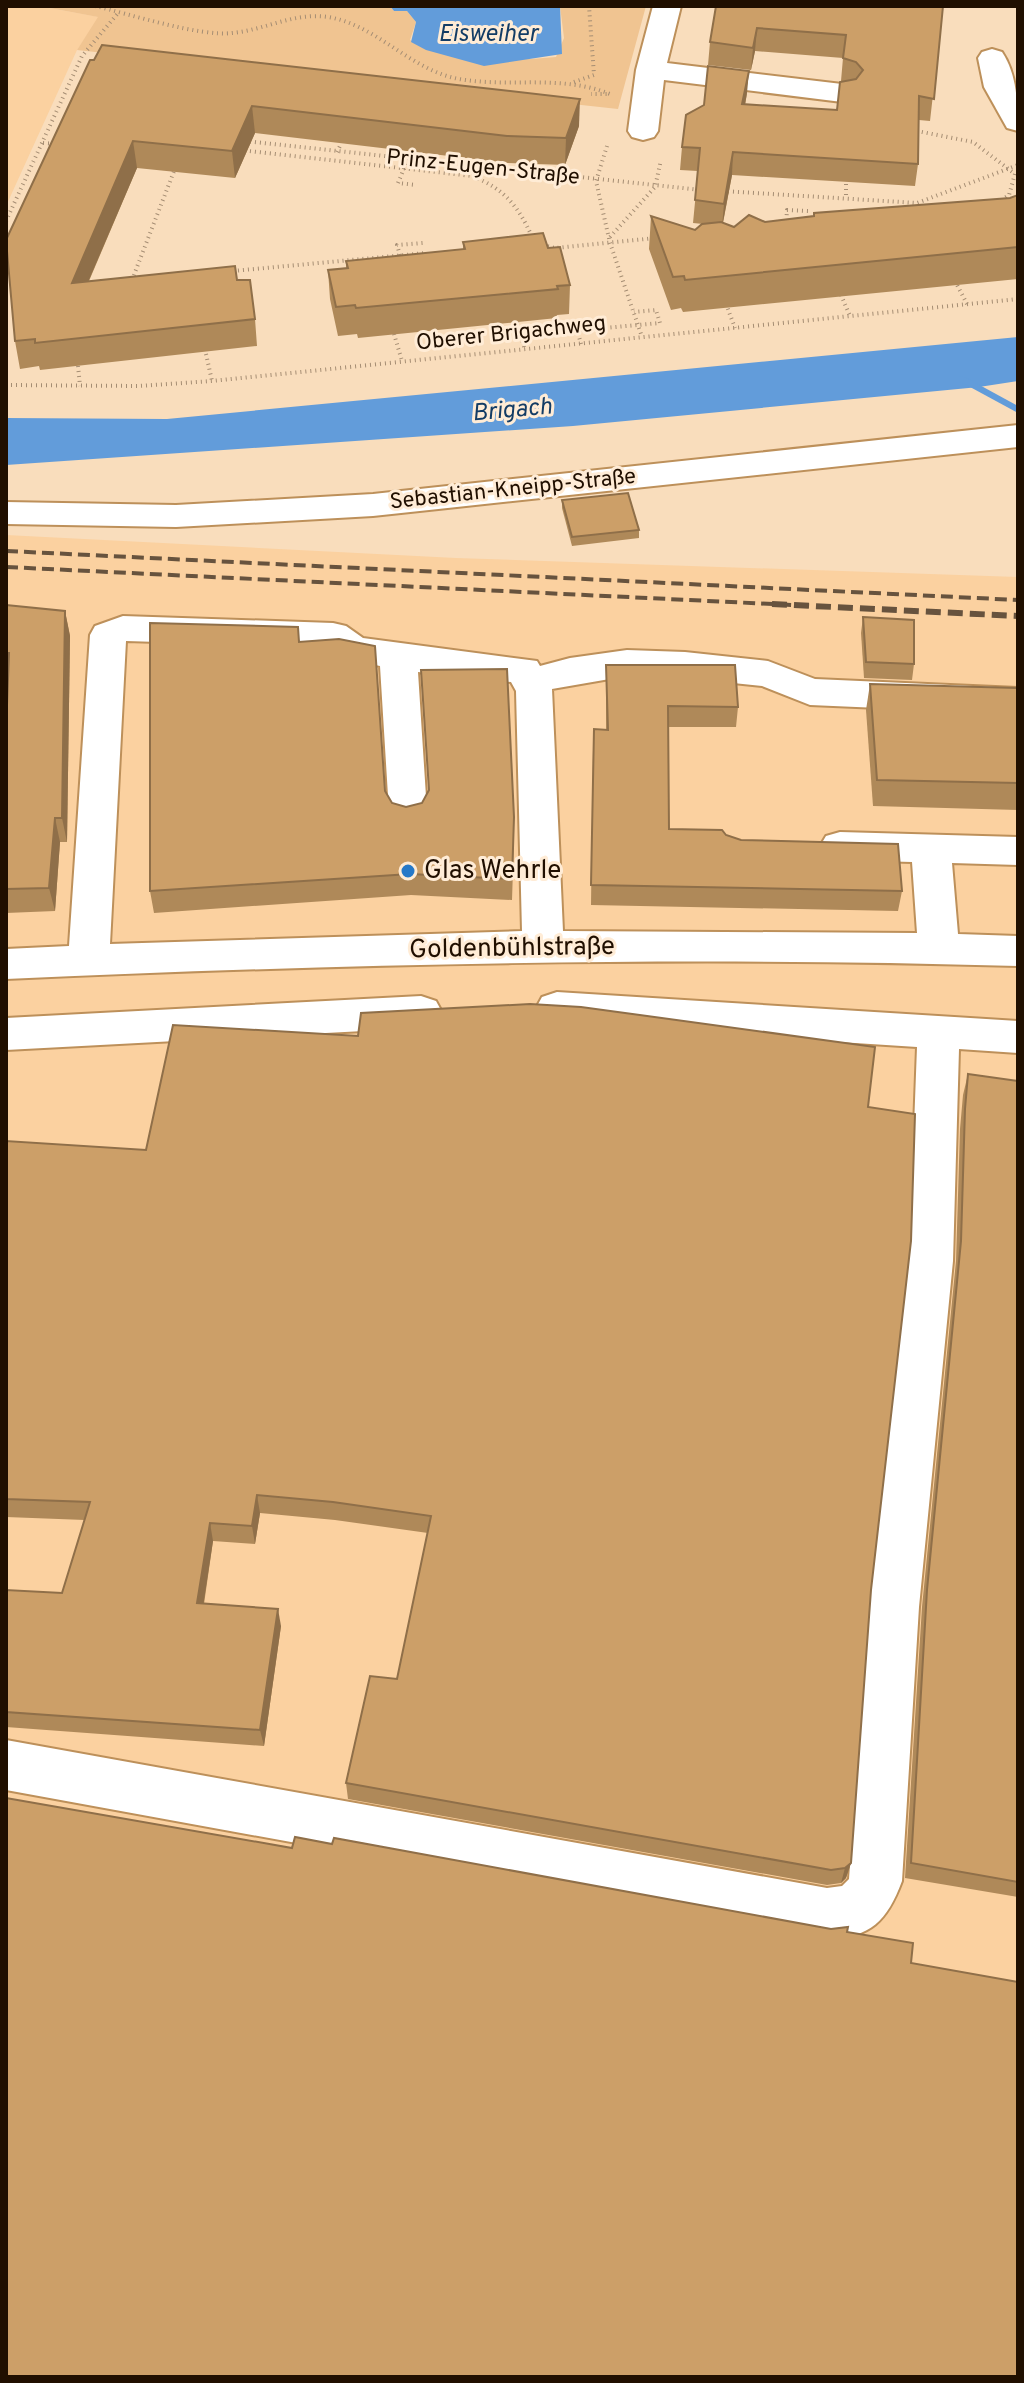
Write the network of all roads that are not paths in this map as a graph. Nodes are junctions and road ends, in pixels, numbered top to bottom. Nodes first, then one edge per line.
1 (667, 6) edge
2 (992, 58) dead end
3 (651, 70) junction
4 (842, 93) edge
5 (1018, 122) edge
6 (643, 131) dead end
7 (1018, 436) edge
8 (6, 513) edge
9 (398, 654) junction
10 (530, 682) junction
11 (1018, 701) edge
12 (408, 812) edge
13 (803, 845) edge
14 (931, 849) junction
15 (1018, 851) edge
16 (543, 947) junction
17 (939, 948) junction
18 (1018, 951) edge
19 (89, 960) junction
20 (6, 964) edge
21 (513, 1007) edge
22 (451, 1011) edge
23 (938, 1033) junction
24 (6, 1034) edge
25 (1018, 1037) edge
26 (6, 1765) edge

1 - 3 street
2 - 5 street
3 - 4 street
3 - 6 street
7 - 8 street, Sebastian-Kneipp-Straße
9 - 10 street
9 - 12 street
9 - 19 street
10 - 11 street
10 - 16 street
13 - 14 street
14 - 15 street
14 - 17 street
16 - 17 street, Goldenbühlstraße
16 - 19 street, Goldenbühlstraße
17 - 18 street, Goldenbühlstraße
19 - 20 street, Goldenbühlstraße
21 - 23 street
22 - 24 street
23 - 25 street
23 - 26 street

